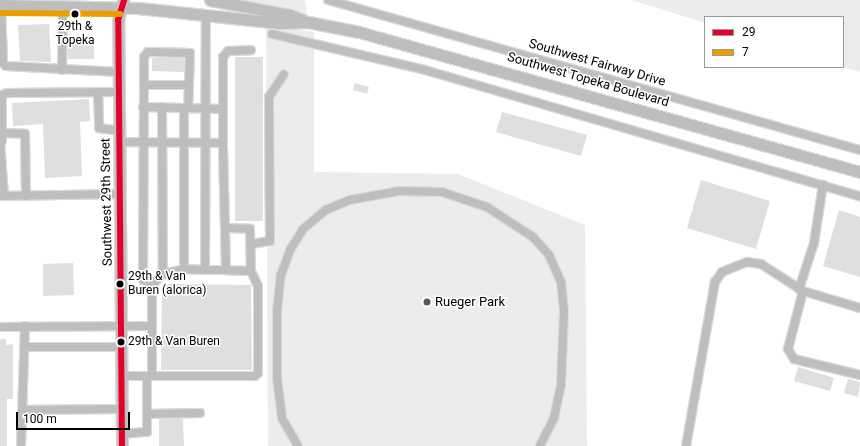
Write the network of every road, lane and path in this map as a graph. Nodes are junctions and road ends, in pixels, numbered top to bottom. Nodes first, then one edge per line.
1 (210, 0) edge
2 (328, 0) edge
3 (120, 2) edge
4 (1, 5) edge
5 (63, 5) junction
6 (206, 14) junction
7 (308, 22) junction
8 (272, 34) dead end
9 (252, 50) dead end
10 (62, 70) junction
11 (119, 72) junction
12 (284, 74) dead end
13 (144, 85) junction
14 (189, 85) junction
15 (98, 92) junction
16 (120, 92) junction
17 (143, 107) junction
18 (162, 107) junction
19 (186, 108) junction
20 (204, 108) junction
21 (223, 109) junction
22 (121, 136) junction
23 (1, 138) edge
24 (142, 141) junction
25 (161, 142) junction
26 (184, 142) junction
27 (204, 142) junction
28 (223, 143) junction
29 (860, 150) edge
30 (860, 172) edge
31 (822, 185) junction
32 (121, 194) junction
33 (2, 196) edge
34 (26, 196) junction
35 (860, 196) edge
36 (225, 228) junction
37 (251, 244) junction
38 (184, 270) junction
39 (205, 270) junction
40 (226, 270) junction
41 (251, 271) junction
42 (163, 274) junction
43 (152, 285) junction
44 (801, 290) junction
45 (860, 308) edge
46 (122, 325) junction
47 (0, 326) edge
48 (25, 326) junction
49 (151, 326) junction
50 (24, 347) junction
51 (123, 347) junction
52 (860, 375) edge
53 (123, 376) junction
54 (150, 376) junction
55 (122, 409) junction
56 (22, 410) junction
57 (200, 413) dead end
58 (148, 414) junction
59 (122, 434) junction
60 (21, 446) edge
61 (122, 446) edge
62 (298, 446) edge
63 (540, 446) edge
64 (686, 446) edge

1 - 7 main road, Southwest Topeka Boulevard
2 - 29 street, Southwest Fairway Drive
3 - 5 main road, Southwest Topeka Boulevard
3 - 6 main road, Southwest Topeka Boulevard
3 - 11 main road, Southwest 29th Street
4 - 5 main road, Southwest Topeka Boulevard
4 - 10 street
5 - 10 street
6 - 7 main road, Southwest Topeka Boulevard
6 - 20 street
7 - 30 main road, Southwest Topeka Boulevard
8 - 31 street
9 - 21 street
10 - 11 street
11 - 16 main road, Southwest 29th Street
12 - 37 street
13 - 14 street
13 - 14 street
13 - 17 street
14 - 19 street
15 - 16 street
15 - 22 street
15 - 23 street
16 - 22 main road, Southwest 29th Street
17 - 18 street
17 - 24 street
18 - 19 street
18 - 25 street
19 - 20 street
19 - 26 street
20 - 21 street
20 - 27 street
21 - 28 street
22 - 24 street
22 - 32 main road, Southwest 29th Street
23 - 33 street
23 - 34 street
24 - 25 street
24 - 43 street
25 - 26 street
25 - 42 street
26 - 27 street
26 - 38 street
27 - 28 street
27 - 39 street
28 - 36 street
31 - 35 street
31 - 44 street
32 - 34 street
32 - 46 main road, Southwest 29th Street
33 - 34 street
36 - 37 street
36 - 40 street
37 - 41 street
38 - 39 street
38 - 42 street
39 - 40 street
40 - 41 street
41 - 54 street
42 - 43 street
43 - 49 street
44 - 45 street
44 - 52 street
44 - 64 street
46 - 48 street
46 - 49 street
46 - 51 main road, Southwest 29th Street
47 - 48 street
48 - 50 street
49 - 54 street
50 - 51 street
50 - 56 street
51 - 53 main road, Southwest 29th Street
53 - 54 street
53 - 55 main road, Southwest 29th Street
54 - 58 street
55 - 56 street
55 - 59 main road, Southwest 29th Street
56 - 60 street
57 - 58 street
58 - 59 street
59 - 61 main road, Southwest 29th Street
62 - 63 street

